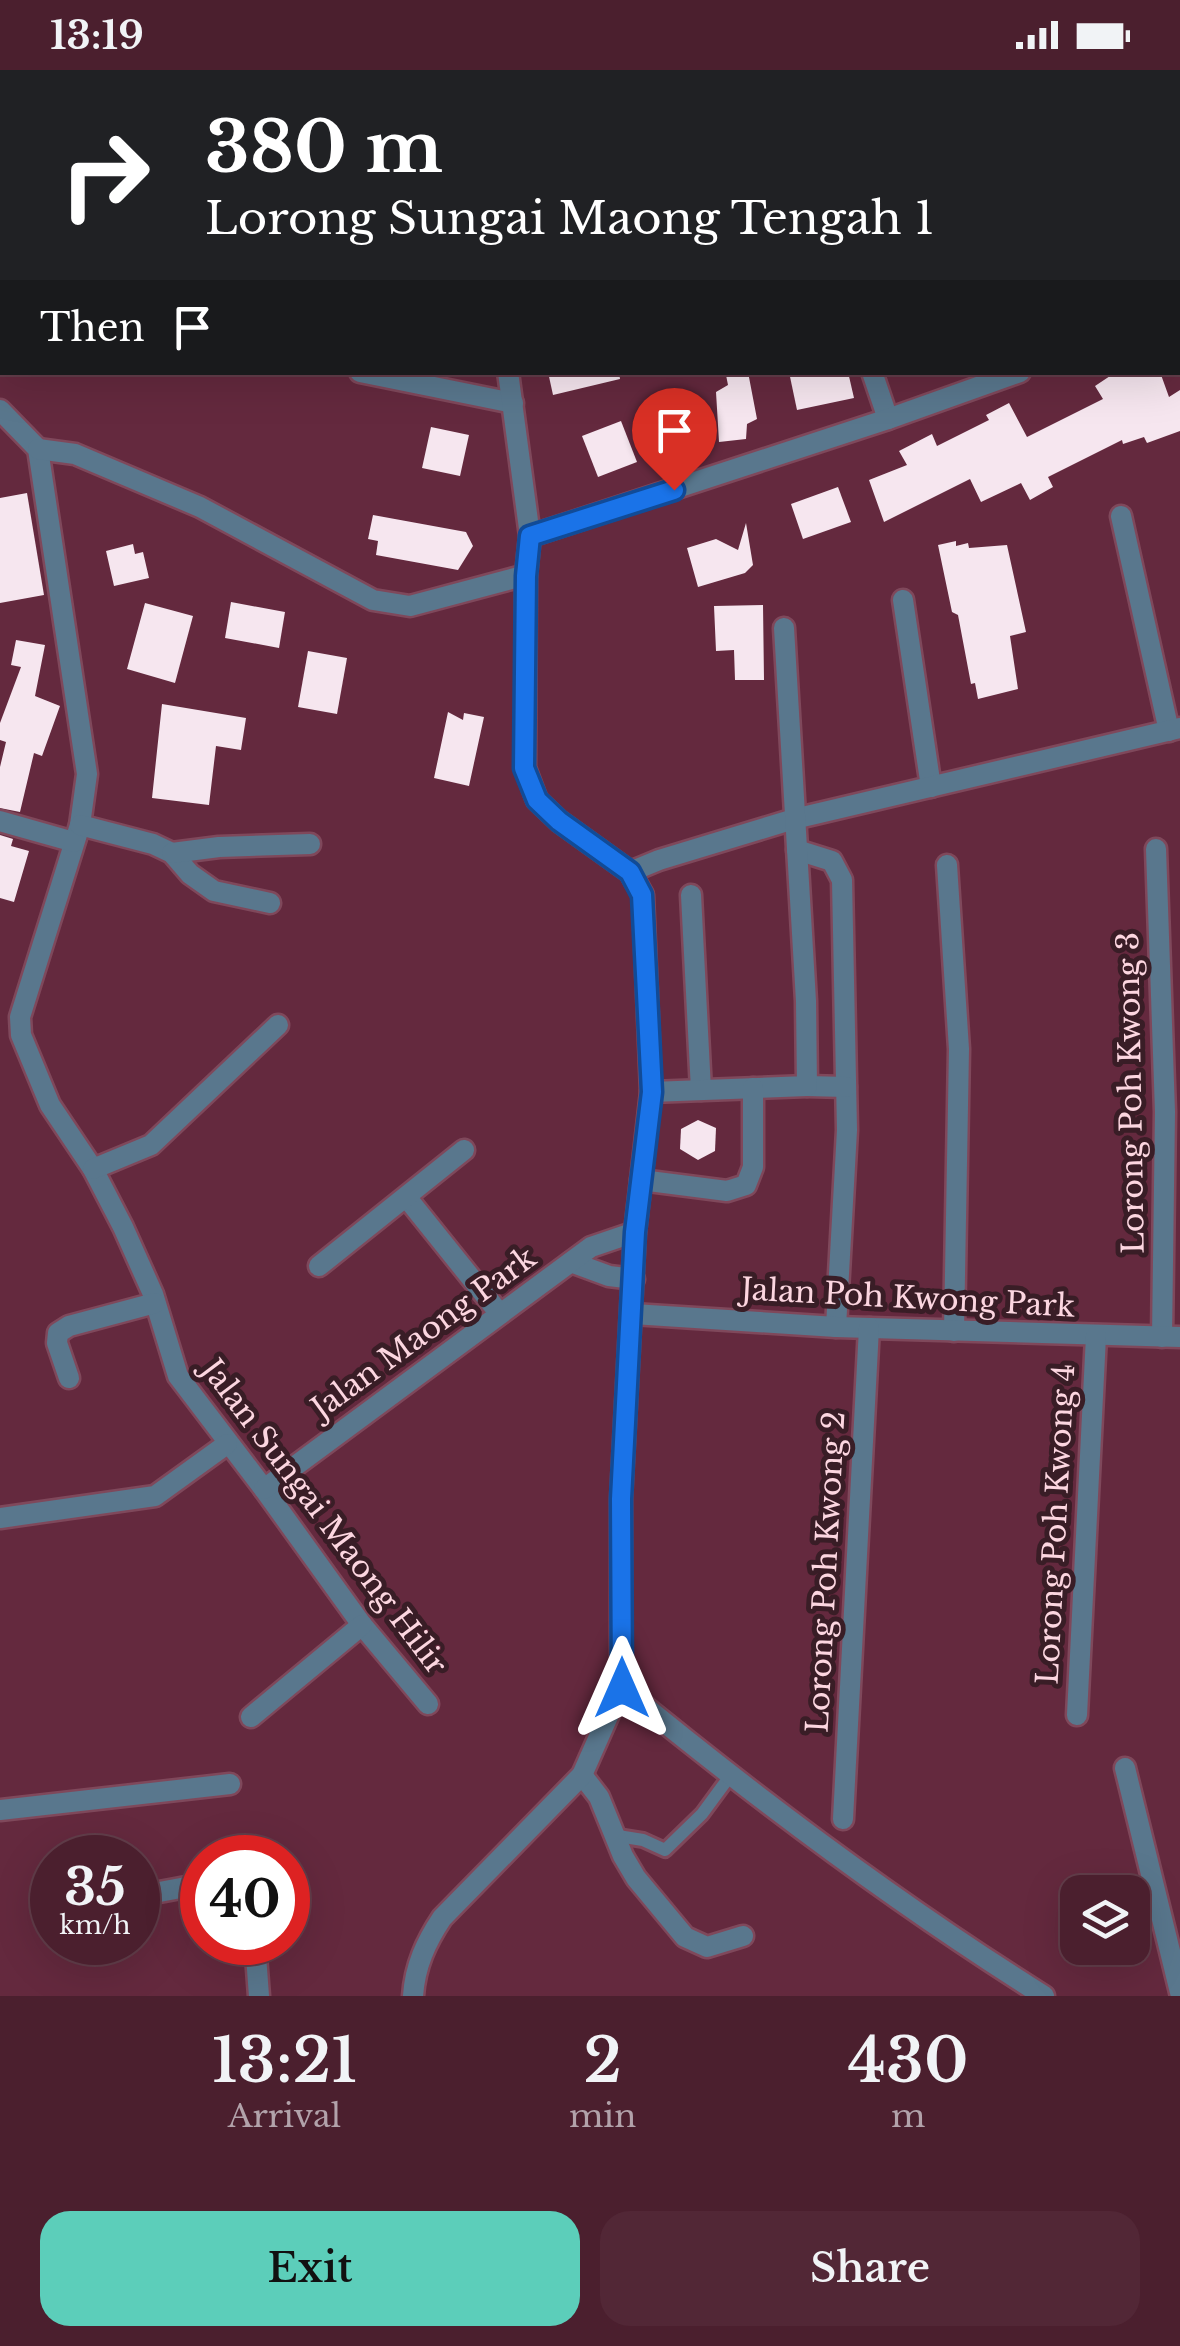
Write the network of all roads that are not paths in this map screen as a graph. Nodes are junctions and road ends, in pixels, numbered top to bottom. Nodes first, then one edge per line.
1 (375, 375) edge
2 (508, 375) edge
3 (873, 375) edge
4 (1012, 375) edge
5 (513, 403) junction
6 (0, 410) edge
7 (888, 420) junction
8 (38, 449) junction
9 (1121, 516) dead end
10 (530, 536) junction
11 (526, 576) junction
12 (903, 600) dead end
13 (784, 628) dead end
14 (1174, 730) edge
15 (931, 787) junction
16 (794, 819) junction
17 (0, 821) edge
18 (77, 834) junction
19 (310, 844) dead end
20 (1156, 849) dead end
21 (798, 850) junction
22 (172, 853) junction
23 (947, 866) dead end
24 (630, 872) junction
25 (690, 894) dead end
26 (270, 903) dead end
27 (10, 1018) edge
28 (278, 1025) dead end
29 (807, 1086) junction
30 (846, 1087) junction
31 (753, 1088) junction
32 (701, 1090) junction
33 (652, 1092) junction
34 (464, 1150) dead end
35 (93, 1169) junction
36 (641, 1180) junction
37 (408, 1198) junction
38 (635, 1232) junction
39 (571, 1262) junction
40 (319, 1266) dead end
41 (634, 1279) junction
42 (155, 1303) junction
43 (500, 1314) junction
44 (633, 1314) junction
45 (836, 1327) junction
46 (869, 1328) junction
47 (954, 1331) junction
48 (1096, 1336) junction
49 (1171, 1337) edge
50 (69, 1378) dead end
51 (228, 1444) junction
52 (264, 1488) junction
53 (0, 1518) edge
54 (362, 1625) junction
55 (622, 1688) junction
56 (428, 1704) dead end
57 (1077, 1715) dead end
58 (252, 1717) dead end
59 (1125, 1768) dead end
60 (582, 1775) junction
61 (730, 1776) junction
62 (230, 1784) dead end
63 (0, 1810) edge
64 (842, 1819) dead end
65 (618, 1836) junction
66 (742, 1936) dead end
67 (257, 1965) edge
68 (1180, 1992) edge
69 (259, 1996) edge
70 (413, 1996) edge
71 (1044, 1996) edge

1 - 5 street
2 - 5 street
3 - 7 street
4 - 7 street
5 - 10 street
6 - 8 street
7 - 10 street
8 - 11 street
8 - 18 street, Jalan Sungai Maong Hilir
9 - 14 street
10 - 11 street
11 - 24 street
12 - 15 street
13 - 16 street
14 - 15 street
15 - 16 street
16 - 21 street
16 - 24 street
17 - 18 street
18 - 22 street
18 - 27 street, Jalan Sungai Maong Hilir
19 - 22 street
20 - 49 street, Lorong Poh Kwong 3
21 - 29 street
21 - 30 street
22 - 26 street
23 - 47 street
24 - 33 street
25 - 32 street
27 - 35 street, Jalan Sungai Maong Hilir
28 - 35 street
29 - 30 street
29 - 31 street
30 - 45 street
31 - 32 street
31 - 36 street
32 - 33 street
33 - 36 street
34 - 37 street
35 - 42 street, Jalan Sungai Maong Hilir
36 - 38 street
37 - 40 street
37 - 43 street
38 - 39 street, Jalan Maong Park
38 - 41 street
39 - 41 street, Jalan Maong Park
39 - 43 street, Jalan Maong Park
41 - 44 street
42 - 50 street
42 - 51 street, Jalan Sungai Maong Hilir
43 - 52 street, Jalan Maong Park
44 - 45 street, Jalan Poh Kwong Park
44 - 55 street
45 - 46 street, Jalan Poh Kwong Park
46 - 47 street, Jalan Poh Kwong Park
46 - 64 street, Lorong Poh Kwong 2
47 - 48 street, Jalan Poh Kwong Park
48 - 49 street, Jalan Poh Kwong Park
48 - 57 street, Lorong Poh Kwong 4
51 - 52 street, Jalan Sungai Maong Hilir
51 - 53 street
52 - 54 street, Jalan Sungai Maong Hilir
54 - 56 street, Jalan Sungai Maong Hilir
54 - 58 street
55 - 60 street
55 - 61 street
59 - 68 street
60 - 65 street
60 - 70 street
61 - 65 lane
61 - 71 street
62 - 63 street
65 - 66 street
67 - 69 street

